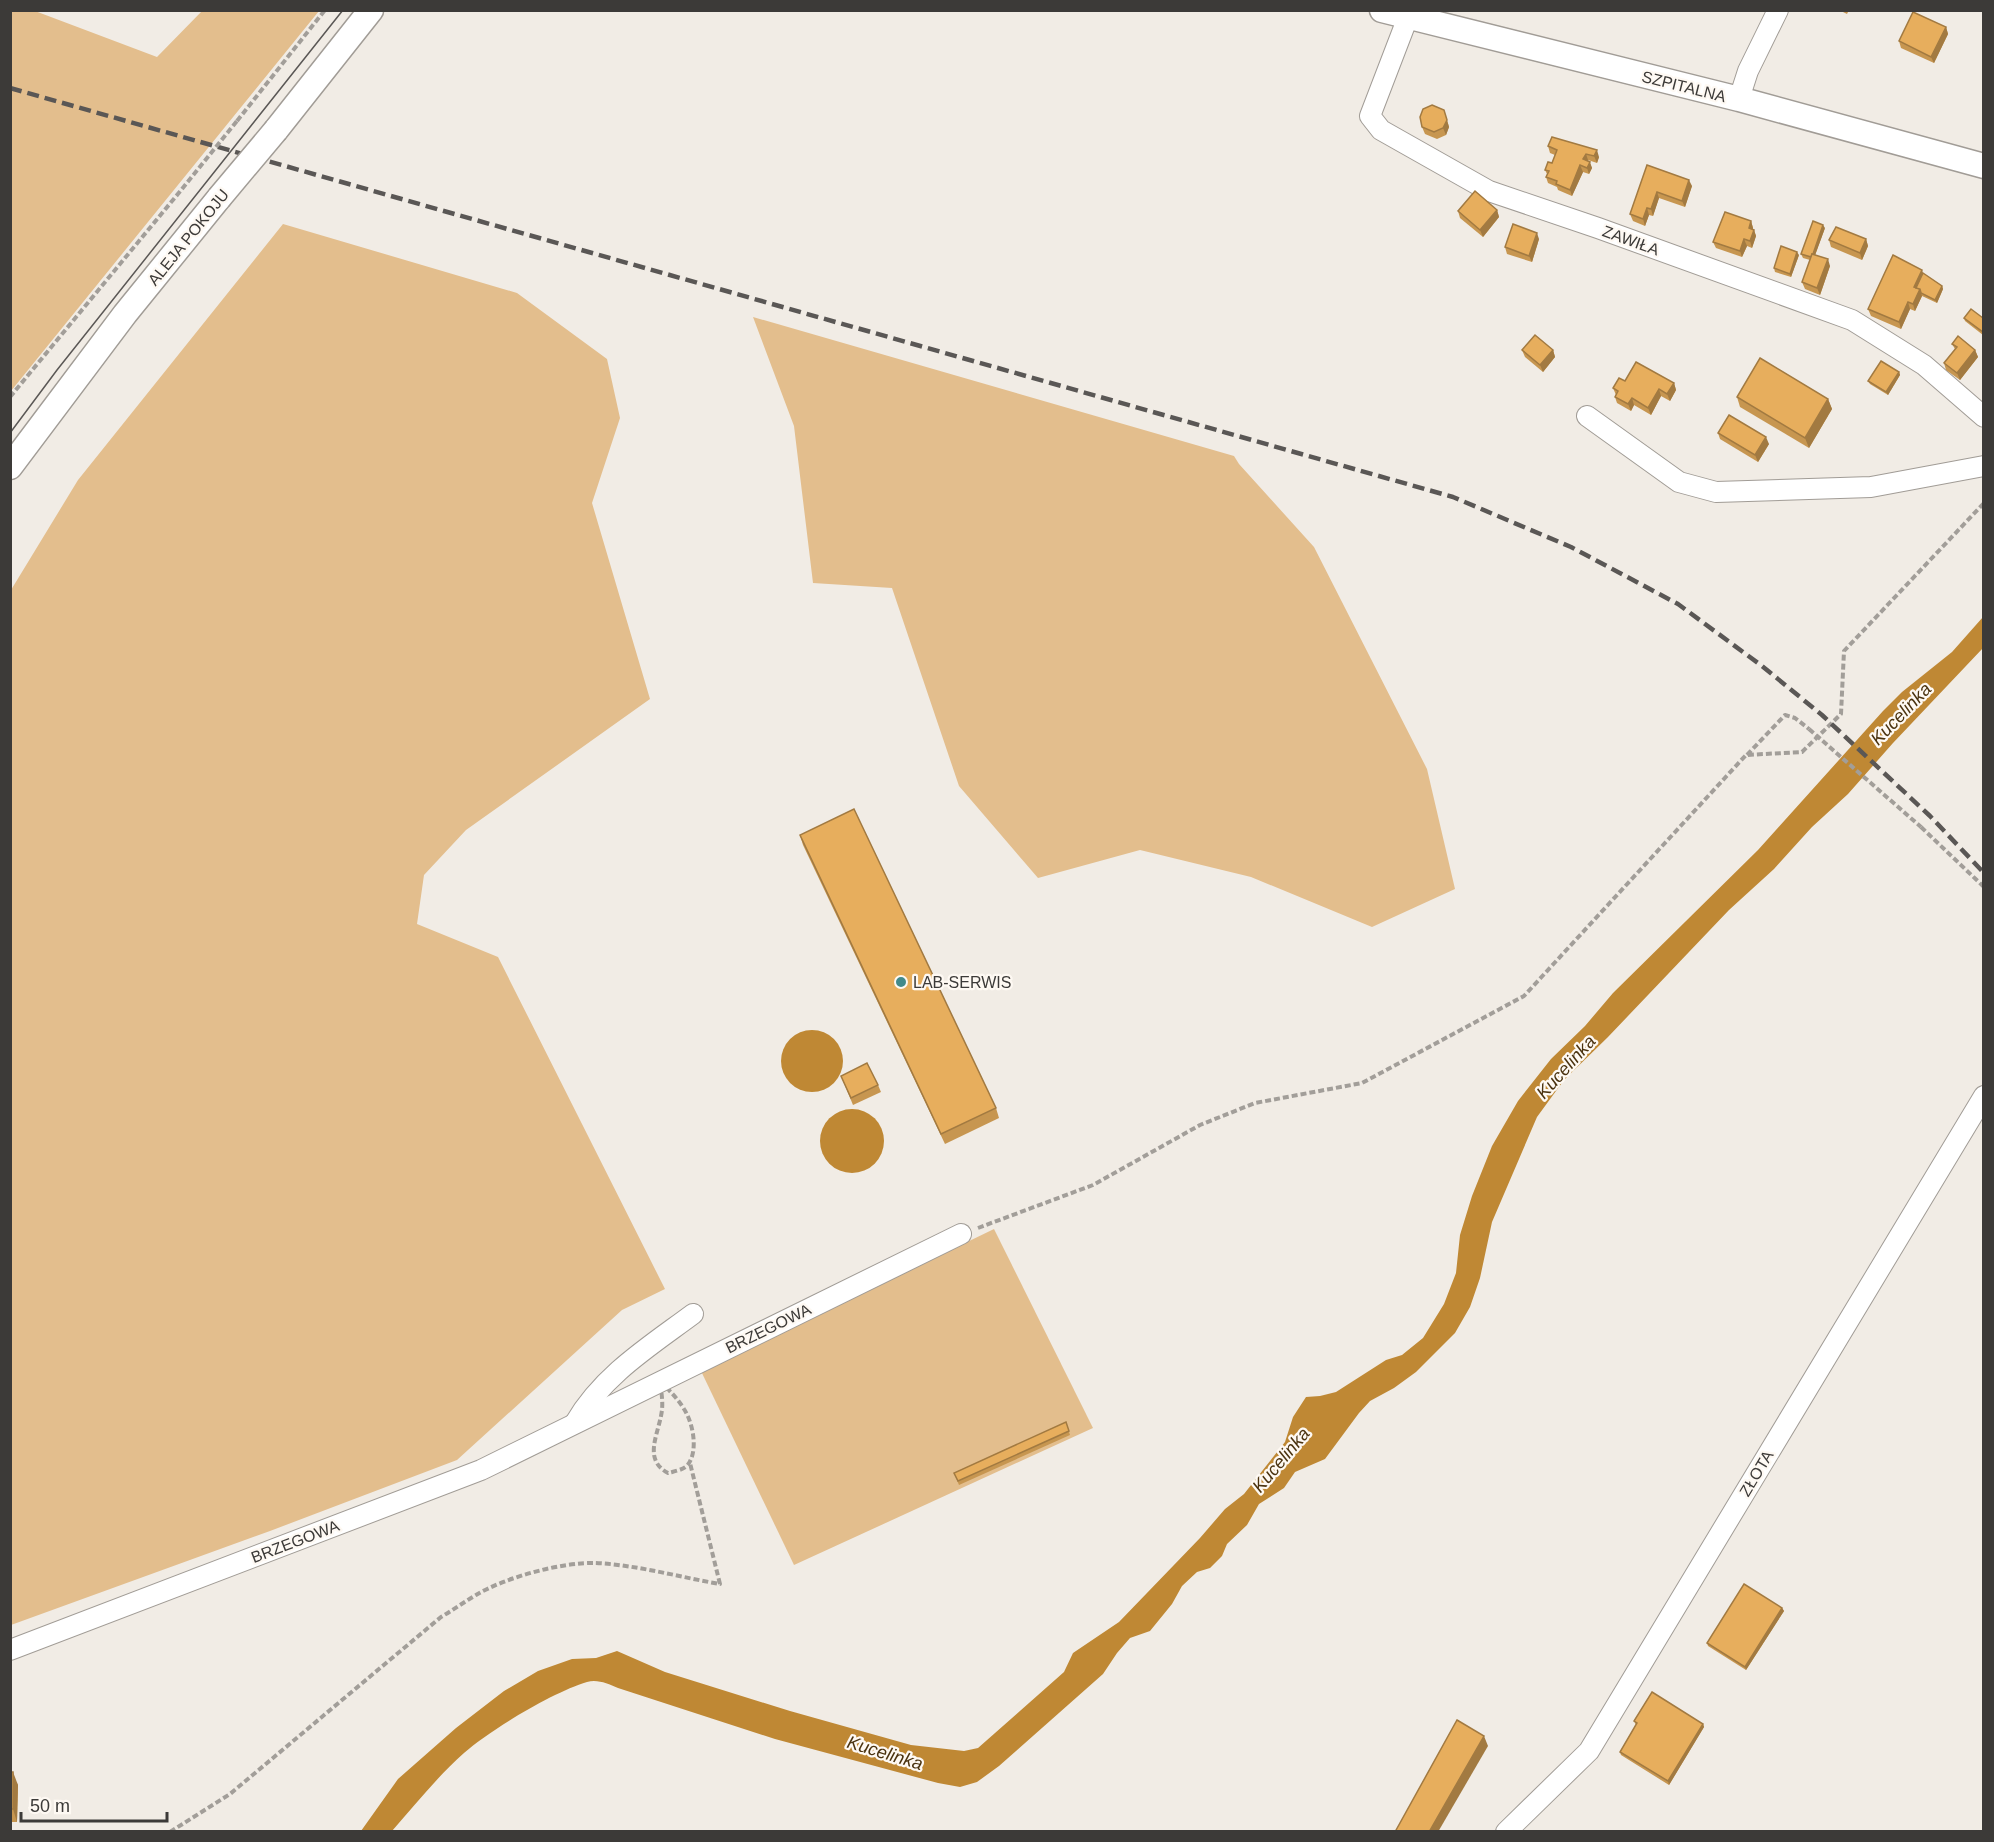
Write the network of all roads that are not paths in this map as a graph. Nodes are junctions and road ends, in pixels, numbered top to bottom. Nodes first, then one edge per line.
1 (371, 10) edge
2 (1382, 10) edge
3 (1778, 10) edge
4 (1408, 17) junction
5 (1739, 99) junction
6 (1983, 166) edge
7 (1587, 416) dead end
8 (1983, 417) edge
9 (1983, 466) edge
10 (10, 467) edge
11 (1983, 1096) edge
12 (961, 1234) road end
13 (693, 1314) dead end
14 (575, 1423) junction
15 (10, 1650) edge
16 (1506, 1832) edge

1 - 10 street, ALEJA POKOJU, bridge
2 - 4 street, SZPITALNA
3 - 5 street
4 - 5 street, SZPITALNA
4 - 8 street, ZAWIŁA
5 - 6 street, SZPITALNA
7 - 9 street
11 - 16 street, ZŁOTA
12 - 14 street, BRZEGOWA
13 - 14 street, BRZEGOWA
14 - 15 street, BRZEGOWA

